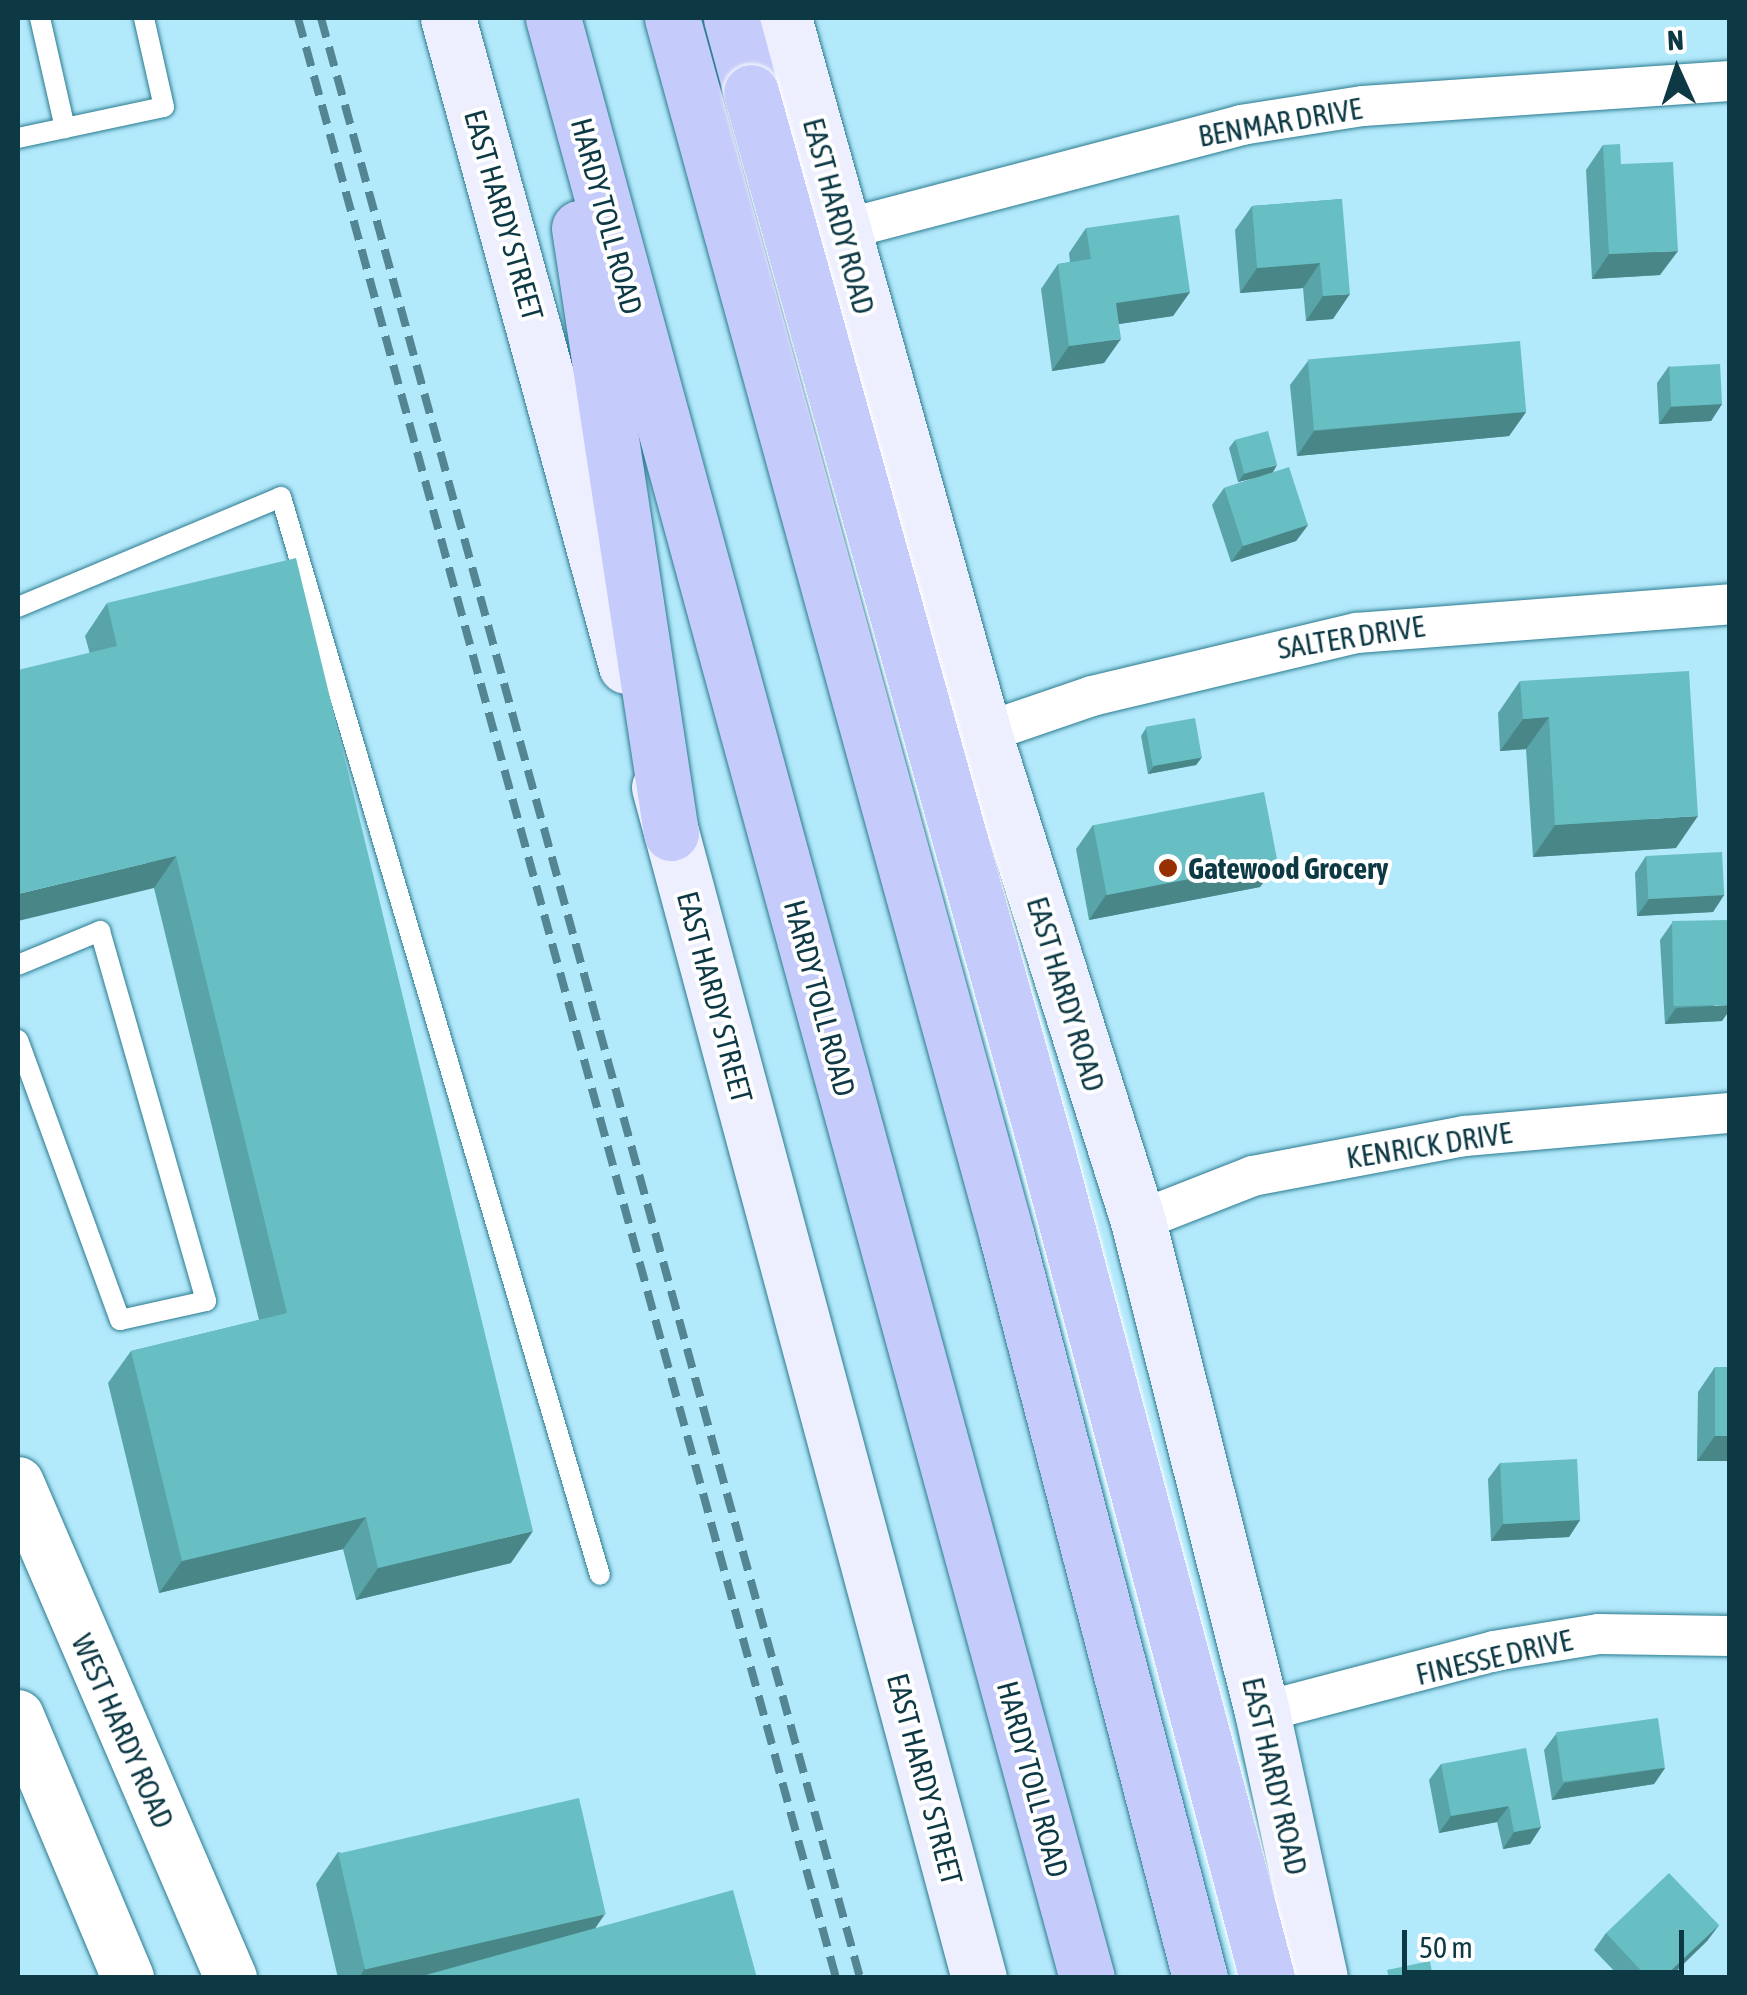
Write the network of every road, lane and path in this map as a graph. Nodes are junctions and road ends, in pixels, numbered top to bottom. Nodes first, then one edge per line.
1 (40, 18) edge
2 (144, 18) edge
3 (448, 18) edge
4 (551, 18) edge
5 (672, 18) edge
6 (731, 18) edge
7 (784, 18) edge
8 (1730, 81) edge
9 (65, 128) junction
10 (18, 138) edge
11 (842, 230) junction
12 (1730, 604) edge
13 (18, 607) edge
14 (984, 732) junction
15 (671, 833) junction
16 (18, 965) edge
17 (18, 1040) edge
18 (1730, 1113) edge
19 (1138, 1221) junction
20 (1007, 1238) junction
21 (19, 1493) edge
22 (600, 1575) dead end
23 (1730, 1636) edge
24 (1262, 1712) junction
25 (18, 1716) edge
26 (128, 1978) edge
27 (231, 1978) edge
28 (978, 1978) edge
29 (1087, 1978) edge
30 (1200, 1978) edge
31 (1267, 1978) edge
32 (1292, 1978) edge
33 (1320, 1978) edge

1 - 9 lane
2 - 9 lane
3 - 15 main road, EAST HARDY STREET
4 - 15 highway
4 - 29 highway, HARDY TOLL ROAD
5 - 20 highway
6 - 31 highway, bridge
7 - 11 main road, EAST HARDY ROAD
8 - 11 street, BENMAR DRIVE
9 - 10 lane
11 - 14 main road, EAST HARDY ROAD
12 - 14 street, SALTER DRIVE
13 - 22 lane
14 - 19 main road, EAST HARDY ROAD
15 - 28 main road, EAST HARDY STREET
16 - 17 lane
18 - 19 street, KENRICK DRIVE
19 - 24 main road, EAST HARDY ROAD
20 - 30 highway
20 - 32 highway
21 - 27 street, WEST HARDY ROAD
23 - 24 street, FINESSE DRIVE
24 - 33 main road, EAST HARDY ROAD
25 - 26 street

